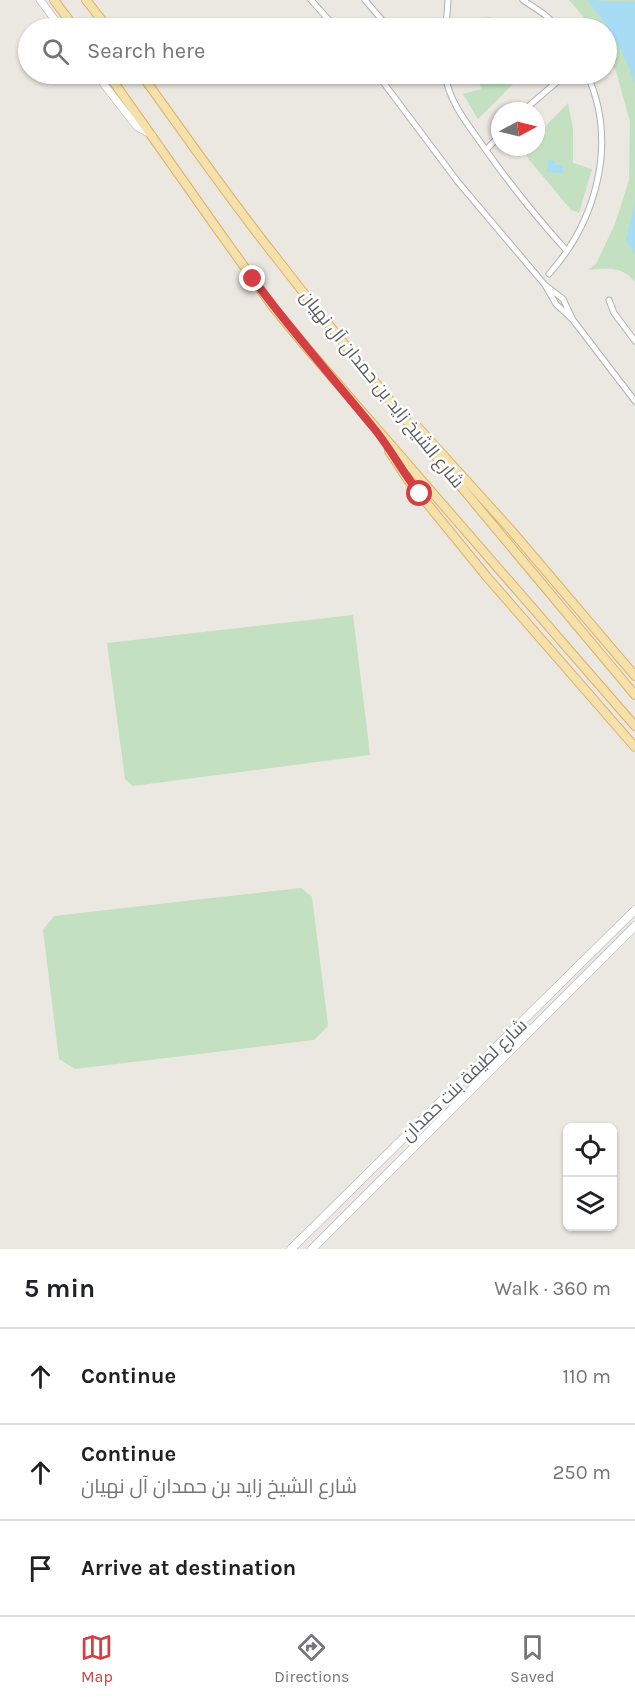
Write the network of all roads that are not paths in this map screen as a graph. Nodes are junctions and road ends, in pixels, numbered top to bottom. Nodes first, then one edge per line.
1 (40, 0) edge
2 (54, 0) edge
3 (86, 0) edge
4 (311, 0) edge
5 (366, 0) edge
6 (447, 0) edge
7 (522, 0) edge
8 (54, 18) edge
9 (68, 18) edge
10 (100, 18) edge
11 (327, 18) edge
12 (380, 18) edge
13 (446, 18) edge
14 (548, 18) edge
15 (104, 84) edge
16 (115, 84) edge
17 (148, 84) edge
18 (388, 84) edge
19 (448, 84) edge
20 (554, 84) edge
21 (591, 84) edge
22 (533, 102) edge
23 (152, 135) junction
24 (491, 145) edge
25 (486, 150) junction
26 (567, 251) junction
27 (549, 274) dead end
28 (609, 300) dead end
29 (635, 341) edge
30 (635, 401) edge
31 (401, 413) junction
32 (374, 428) junction
33 (635, 676) edge
34 (635, 695) edge
35 (635, 726) edge
36 (635, 747) edge
37 (635, 910) edge
38 (635, 926) edge
39 (291, 1249) edge
40 (312, 1249) edge

1 - 8 street
2 - 9 main road
3 - 10 main road
4 - 11 street
5 - 12 street
6 - 13 street
7 - 14 street
15 - 23 street
16 - 23 main road, شارع الشيخ زايد بن حمدان آل نهيان
17 - 31 main road, شارع الشيخ زايد بن حمدان آل نهيان
18 - 30 street
19 - 25 street
20 - 22 street
21 - 26 street
23 - 32 main road, شارع الشيخ زايد بن حمدان آل نهيان
24 - 25 street
25 - 26 street
26 - 27 street
28 - 29 street
31 - 33 main road
31 - 34 main road, شارع الشيخ زايد بن حمدان آل نهيان
32 - 35 main road, شارع الشيخ زايد بن حمدان آل نهيان
32 - 36 main road
37 - 39 main road, شارع لطيفة بنت حمدان
38 - 40 main road, شارع لطيفة بنت حمدان

